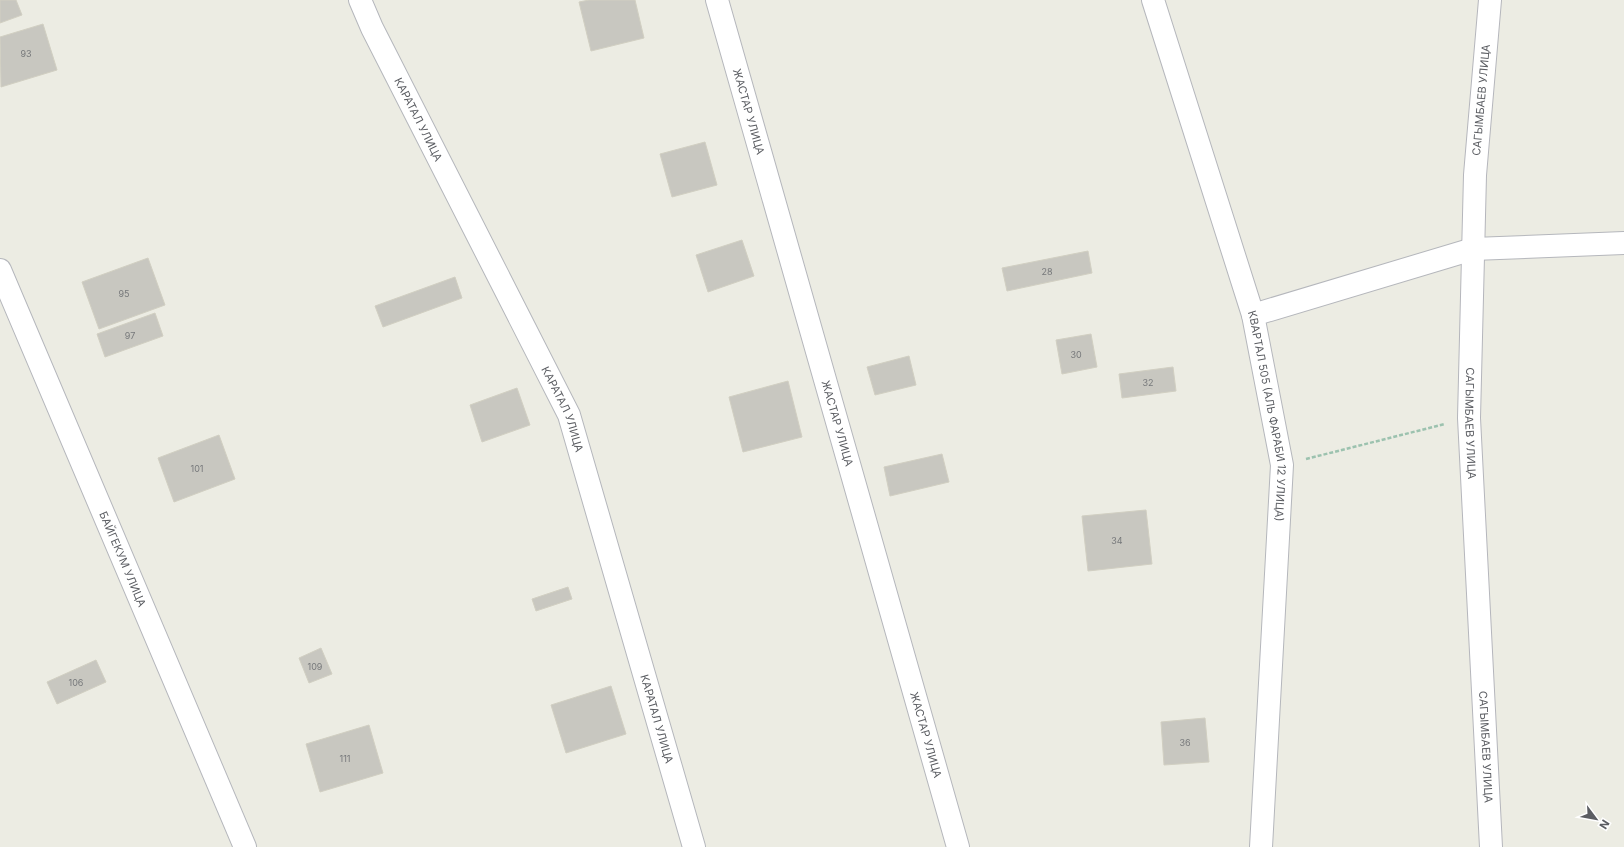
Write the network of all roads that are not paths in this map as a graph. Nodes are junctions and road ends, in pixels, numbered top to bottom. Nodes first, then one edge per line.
1 (360, 0) edge
2 (717, 0) edge
3 (1153, 0) edge
4 (1490, 0) edge
5 (1624, 243) edge
6 (1473, 249) junction
7 (0, 270) edge
8 (1253, 315) junction
9 (245, 847) edge
10 (694, 847) edge
11 (958, 847) edge
12 (1261, 847) edge
13 (1490, 847) edge

1 - 10 street, КАРАТАЛ УЛИЦА
2 - 11 street, ЖАСТАР УЛИЦА
3 - 8 street, КВАРТАЛ 505 (АЛЬ ФАРАБИ 12 УЛИЦА)
4 - 6 street, САГЫМБАЕВ УЛИЦА
5 - 6 street
6 - 8 street
6 - 13 street, САГЫМБАЕВ УЛИЦА
7 - 9 street, БАЙГЕКУМ УЛИЦА
8 - 12 street, КВАРТАЛ 505 (АЛЬ ФАРАБИ 12 УЛИЦА)

